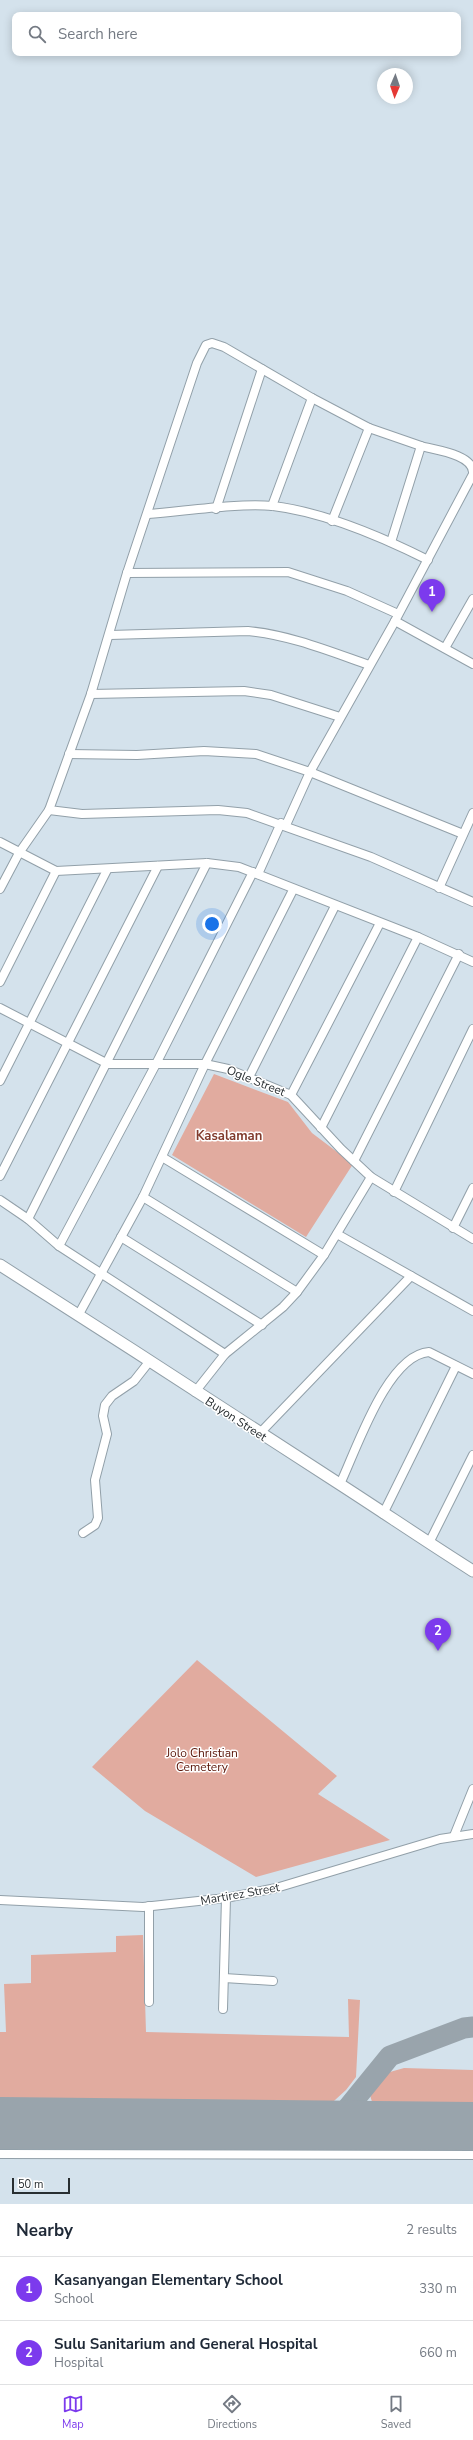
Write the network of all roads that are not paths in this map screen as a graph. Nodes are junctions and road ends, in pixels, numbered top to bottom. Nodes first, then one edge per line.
1 (262, 369) junction
2 (312, 398) junction
3 (369, 428) junction
4 (420, 446) junction
5 (473, 473) edge
6 (272, 506) junction
7 (216, 509) junction
8 (148, 514) junction
9 (332, 521) junction
10 (391, 542) junction
11 (428, 560) junction
12 (127, 573) junction
13 (473, 599) edge
14 (397, 618) junction
15 (110, 635) junction
16 (445, 648) junction
17 (473, 664) edge
18 (369, 665) junction
19 (91, 694) junction
20 (340, 717) junction
21 (69, 754) junction
22 (310, 772) junction
23 (49, 810) junction
24 (473, 813) edge
25 (283, 824) junction
26 (463, 834) junction
27 (0, 842) edge
28 (19, 853) junction
29 (207, 863) junction
30 (158, 866) junction
31 (107, 870) junction
32 (56, 871) junction
33 (256, 873) junction
34 (0, 888) edge
35 (439, 888) junction
36 (293, 890) junction
37 (473, 902) edge
38 (335, 906) junction
39 (380, 923) junction
40 (418, 937) junction
41 (459, 954) junction
42 (473, 962) edge
43 (0, 982) edge
44 (0, 1008) edge
45 (28, 1023) junction
46 (473, 1029) edge
47 (471, 1038) edge
48 (66, 1043) junction
49 (108, 1064) junction
50 (156, 1064) junction
51 (205, 1064) junction
52 (249, 1077) junction
53 (0, 1081) edge
54 (291, 1095) junction
55 (321, 1128) junction
56 (162, 1157) junction
57 (354, 1161) junction
58 (0, 1176) edge
59 (371, 1177) junction
60 (473, 1188) edge
61 (394, 1192) junction
62 (143, 1198) junction
63 (0, 1200) edge
64 (28, 1219) junction
65 (453, 1228) junction
66 (337, 1234) junction
67 (121, 1236) junction
68 (473, 1239) edge
69 (59, 1246) junction
70 (324, 1255) junction
71 (0, 1265) edge
72 (102, 1273) junction
73 (411, 1276) junction
74 (297, 1292) junction
75 (473, 1311) edge
76 (79, 1314) junction
77 (262, 1325) junction
78 (225, 1354) junction
79 (149, 1362) junction
80 (456, 1366) junction
81 (473, 1374) edge
82 (195, 1392) junction
83 (259, 1434) junction
84 (473, 1455) edge
85 (340, 1484) junction
86 (383, 1514) junction
87 (83, 1533) dead end
88 (429, 1543) junction
89 (473, 1571) edge
90 (473, 1789) edge
91 (473, 1834) edge
92 (454, 1836) junction
93 (226, 1898) junction
94 (0, 1900) edge
95 (149, 1906) junction
96 (224, 1978) junction
97 (273, 1981) dead end
98 (149, 2002) dead end
99 (223, 2009) dead end
100 (0, 2154) edge
101 (473, 2155) edge

1 - 2 street
1 - 7 street
1 - 8 street
2 - 3 street
2 - 6 street
3 - 4 street
3 - 9 street
4 - 5 street
4 - 10 street
5 - 11 street
6 - 7 street
6 - 9 street
7 - 8 street
8 - 12 street
9 - 10 street
10 - 11 street
11 - 14 street
12 - 14 street
12 - 15 street
13 - 16 street
14 - 16 street
14 - 18 street
15 - 18 street
15 - 19 street
16 - 17 street
18 - 20 street
19 - 20 street
19 - 21 street
20 - 22 street
21 - 22 street
21 - 23 street
22 - 25 street
22 - 26 street
23 - 25 street
23 - 28 street
24 - 26 street
25 - 33 street
25 - 35 street
26 - 35 street
27 - 28 street
28 - 32 street
28 - 34 street
29 - 30 street
29 - 33 street
29 - 49 street
30 - 31 street
30 - 48 street
31 - 32 street
31 - 45 street
32 - 43 street
33 - 36 street
33 - 50 street
35 - 37 street
36 - 38 street
36 - 51 street
38 - 39 street
38 - 52 street
39 - 40 street
39 - 54 street
40 - 41 street
40 - 55 street
41 - 42 street
41 - 57 street
44 - 45 street, Ogle Street
45 - 48 street, Ogle Street
45 - 53 street
46 - 47 street
47 - 61 street
48 - 49 street, Ogle Street
48 - 58 street
49 - 50 street, Ogle Street
49 - 64 street
50 - 51 street, Ogle Street
50 - 69 street
51 - 52 street, Ogle Street
51 - 56 street
52 - 54 street, Ogle Street
54 - 55 street, Ogle Street
55 - 57 street, Ogle Street
56 - 62 street
56 - 70 street
57 - 59 street, Ogle Street
59 - 61 street, Ogle Street
59 - 66 street
60 - 65 street
61 - 65 street, Ogle Street
62 - 67 street
62 - 74 street
63 - 64 street
64 - 69 street
65 - 68 street, Ogle Street
66 - 70 street
66 - 73 street
67 - 72 street
67 - 77 street
69 - 72 street
70 - 74 street
71 - 76 main road, Buyon Street
72 - 76 street
72 - 78 street
73 - 75 street
73 - 83 street
74 - 77 street
76 - 79 main road, Buyon Street
77 - 78 street
78 - 82 street
79 - 82 main road, Buyon Street
79 - 87 street
80 - 81 street
80 - 85 street
80 - 86 street
82 - 83 main road, Buyon Street
83 - 85 main road, Buyon Street
84 - 88 street
85 - 86 main road, Buyon Street
86 - 88 main road, Buyon Street
88 - 89 main road, Buyon Street
90 - 92 street
91 - 92 street, Martirez Street
92 - 93 street, Martirez Street
93 - 95 street, Martirez Street
93 - 96 street
94 - 95 street, Martirez Street
95 - 98 street
96 - 97 street
96 - 99 street
100 - 101 street

